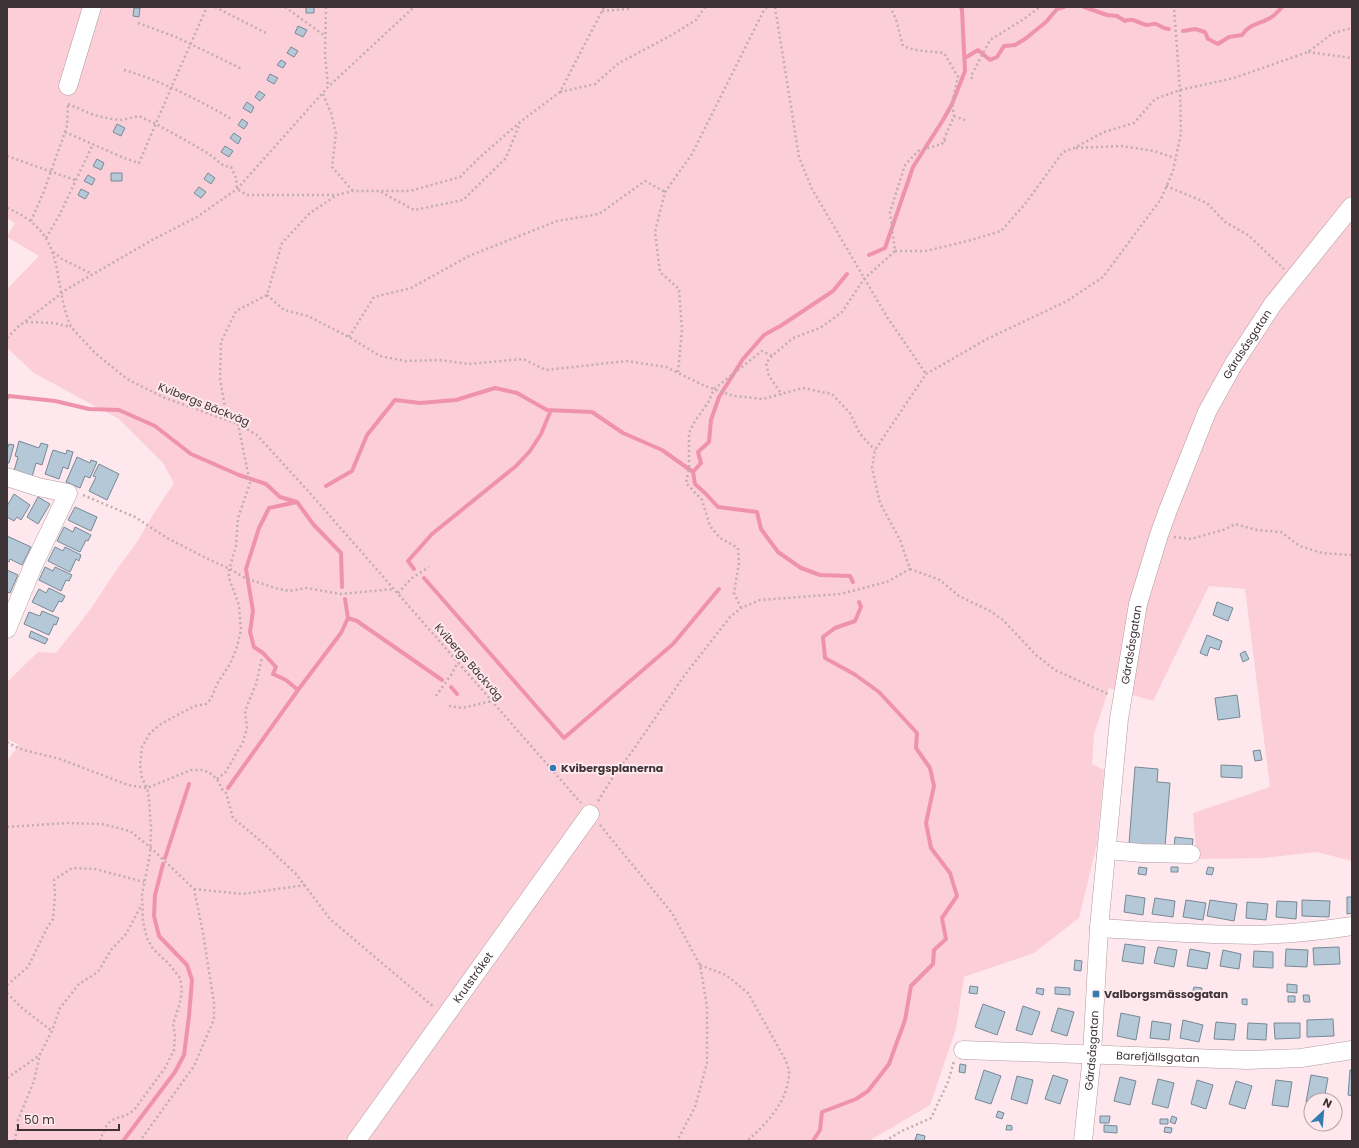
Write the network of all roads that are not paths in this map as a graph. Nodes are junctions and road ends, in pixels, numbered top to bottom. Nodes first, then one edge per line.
1 (92, 7) edge
2 (68, 95) road end
3 (1352, 206) edge
4 (7, 477) edge
5 (7, 629) edge
6 (590, 814) road end
7 (1107, 850) junction
8 (1191, 854) dead end
9 (1352, 926) edge
10 (1099, 928) junction
11 (963, 1050) road end
12 (1352, 1050) edge
13 (1092, 1055) junction
14 (356, 1141) edge
15 (1083, 1141) edge

1 - 2 street
3 - 7 street, Gärdsåsgatan
4 - 5 street
6 - 14 street, Krutstråket
7 - 8 street
7 - 10 street, Gärdsåsgatan
9 - 10 street
10 - 13 street, Gärdsåsgatan
11 - 13 street, Barefjällsgatan
12 - 13 street, Barefjällsgatan
13 - 15 street, Gärdsåsgatan

